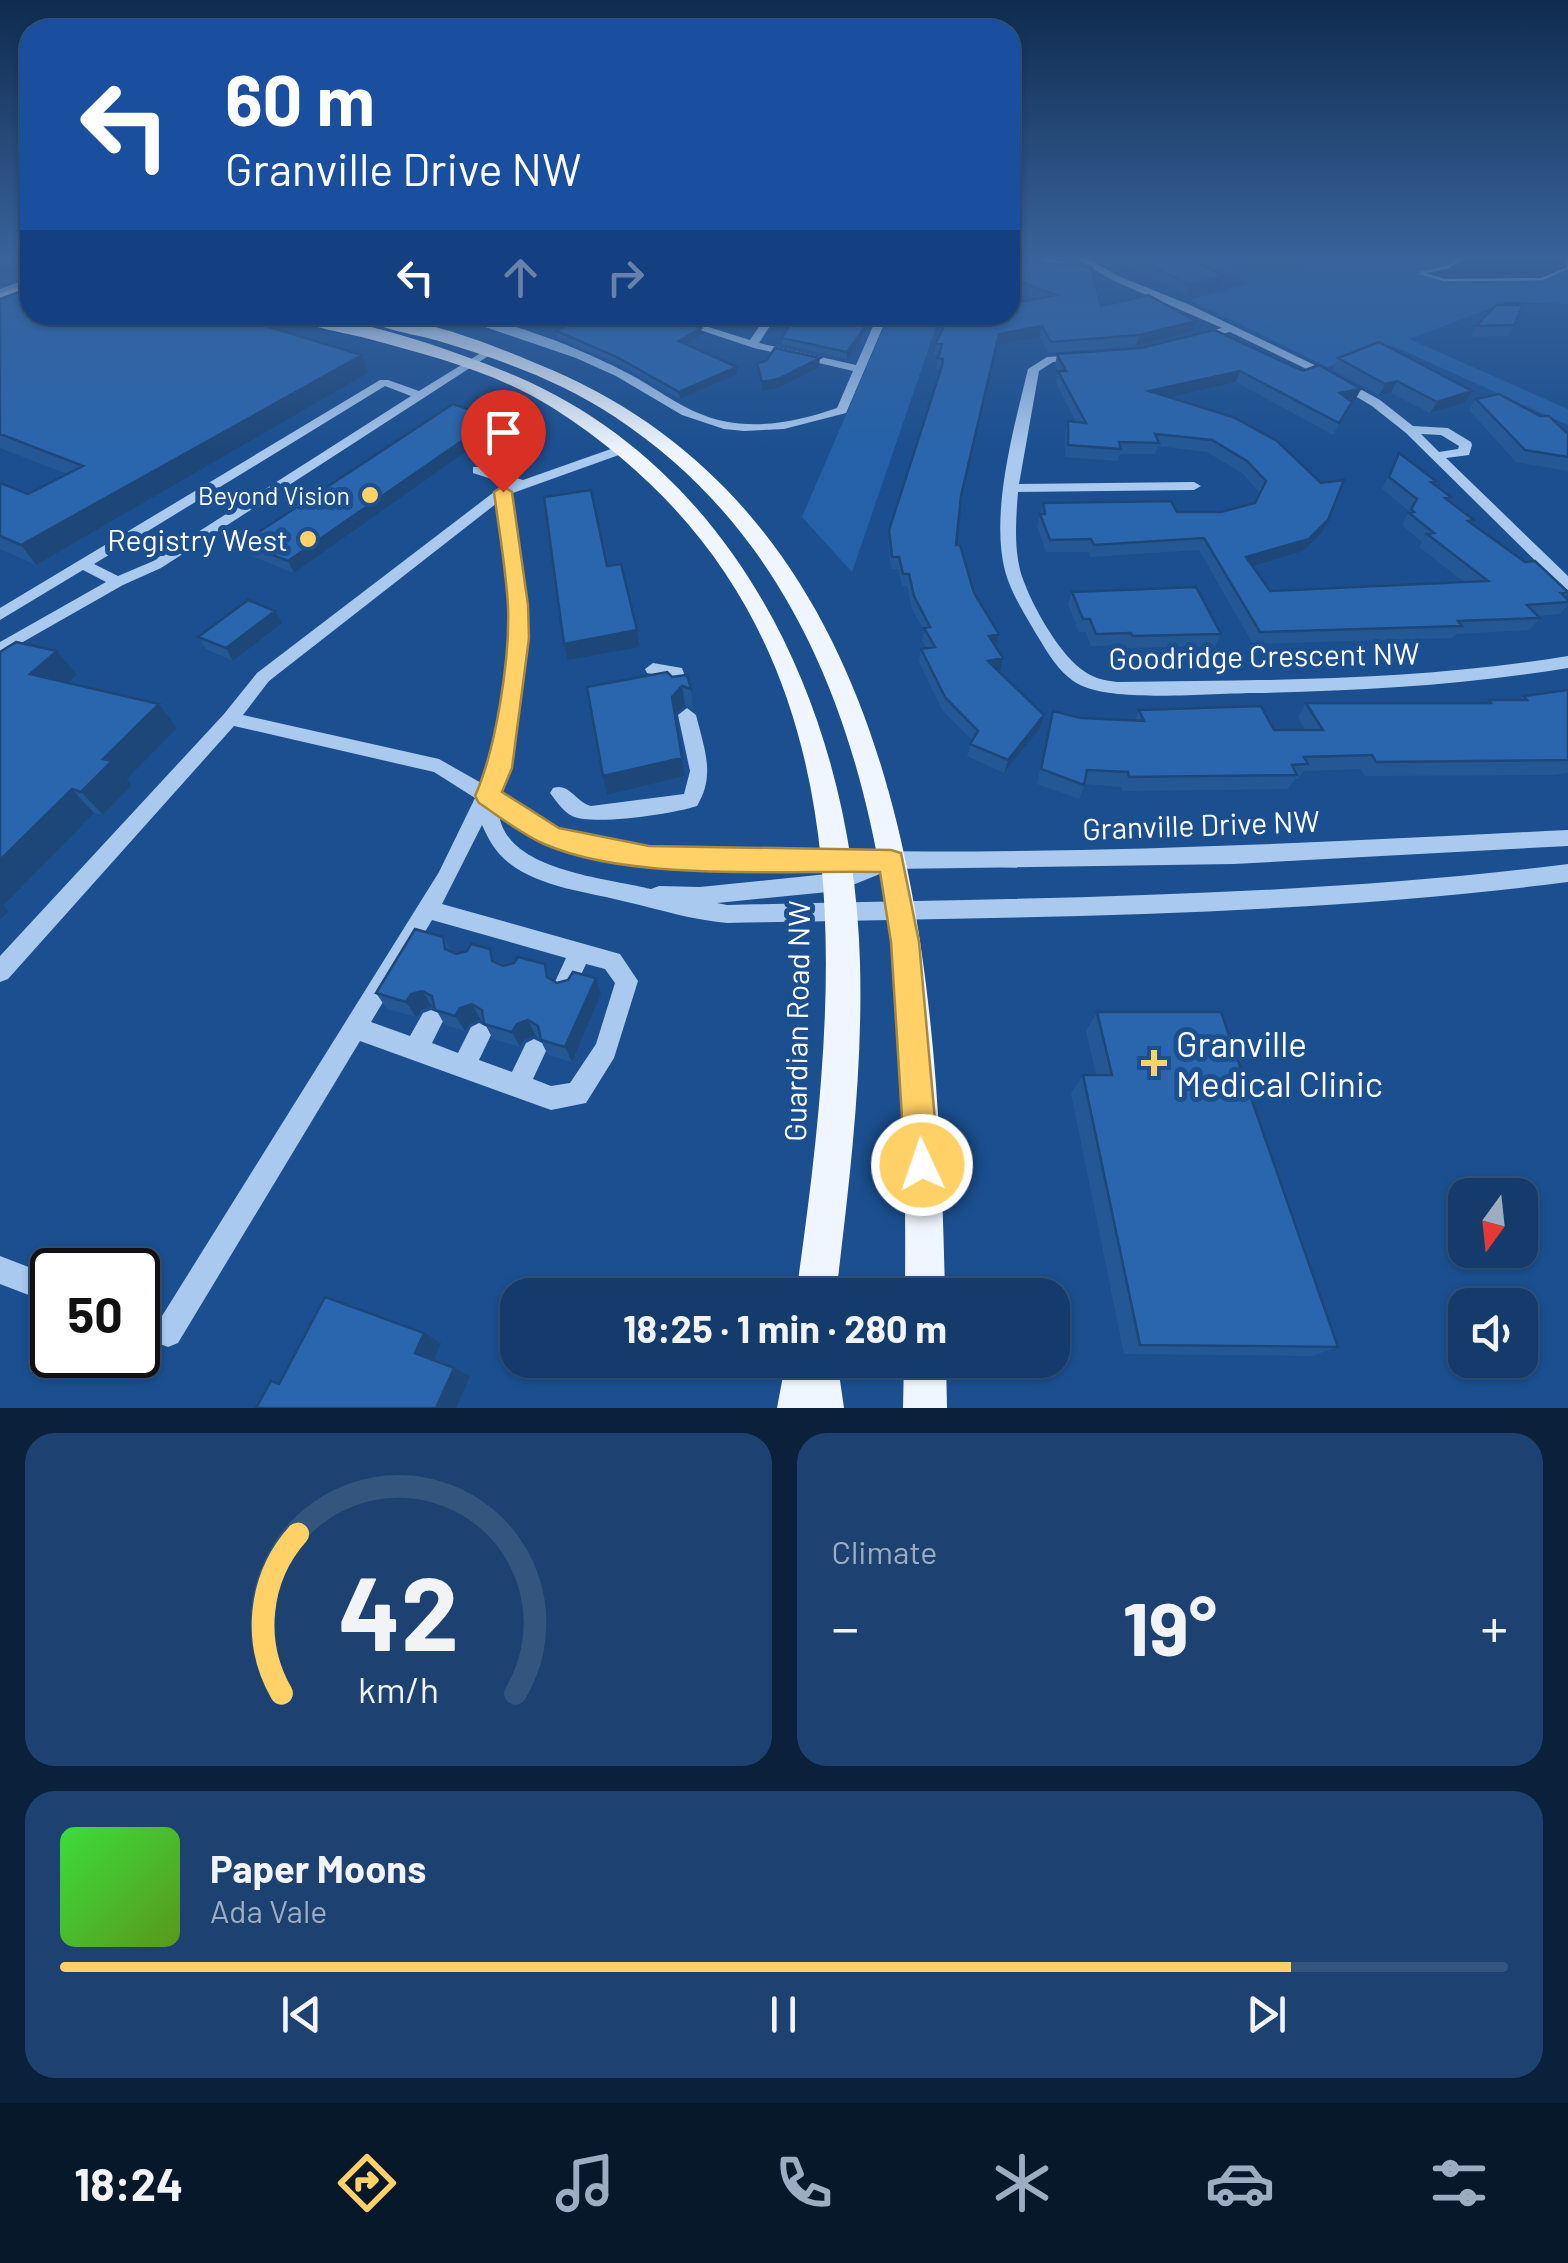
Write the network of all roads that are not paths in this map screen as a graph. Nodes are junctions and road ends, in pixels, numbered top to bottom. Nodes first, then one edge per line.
1 (1216, 322) edge
2 (333, 325) edge
3 (399, 325) edge
4 (498, 325) edge
5 (689, 325) edge
6 (765, 325) edge
7 (879, 325) edge
8 (1230, 328) junction
9 (1186, 341) edge
10 (754, 342) junction
11 (489, 351) junction
12 (1098, 358) edge
13 (467, 363) junction
14 (859, 369) junction
15 (419, 395) junction
16 (1410, 430) junction
17 (625, 448) junction
18 (1436, 456) junction
19 (478, 470) dead end
20 (522, 484) junction
21 (1194, 486) dead end
22 (1014, 488) junction
23 (503, 492) junction
24 (84, 564) junction
25 (118, 582) junction
26 (1568, 584) edge
27 (0, 616) edge
28 (0, 649) edge
29 (1568, 662) edge
30 (654, 669) dead end
31 (680, 688) edge
32 (686, 715) dead end
33 (230, 719) junction
34 (560, 794) dead end
35 (488, 796) junction
36 (1568, 838) edge
37 (891, 861) junction
38 (1568, 873) edge
39 (839, 884) junction
40 (639, 895) junction
41 (426, 909) junction
42 (900, 913) junction
43 (580, 952) junction
44 (0, 972) edge
45 (565, 984) edge
46 (431, 1021) edge
47 (353, 1027) junction
48 (480, 1035) edge
49 (416, 1049) junction
50 (534, 1052) dead end
51 (464, 1066) junction
52 (518, 1086) junction
53 (0, 1270) edge
54 (818, 1278) edge
55 (925, 1278) edge
56 (30, 1282) edge
57 (160, 1331) edge
58 (804, 1378) edge
59 (818, 1378) edge
60 (924, 1378) edge
61 (800, 1408) edge
62 (822, 1408) edge
63 (924, 1408) edge

1 - 8 street
2 - 13 main road, Guardian Road NW
3 - 11 main road
4 - 14 street
5 - 10 street
6 - 10 street
7 - 14 street
8 - 9 street
8 - 16 street
10 - 14 street
11 - 13 street
11 - 37 main road
12 - 22 street, Goodridge Crescent NW
13 - 15 street
13 - 17 main road, Guardian Road NW
15 - 24 street
15 - 25 street
16 - 18 street
16 - 18 street
17 - 20 street
17 - 39 main road, Guardian Road NW
18 - 26 street
19 - 20 street
20 - 23 street
21 - 22 street
22 - 29 street, Goodridge Crescent NW
23 - 33 street
23 - 35 street
24 - 25 street
24 - 27 street
25 - 28 street
30 - 31 street
32 - 34 street
33 - 35 street
33 - 44 street
35 - 39 street
35 - 40 street
35 - 41 street
36 - 37 street, Granville Drive NW
37 - 39 street
37 - 42 main road
38 - 42 street
39 - 40 street
39 - 40 street
39 - 42 street
39 - 54 main road, Guardian Road NW
41 - 43 street
41 - 47 street
42 - 55 main road
43 - 45 street
43 - 52 street
46 - 49 street
47 - 49 street
47 - 57 street
48 - 51 street
49 - 51 street
50 - 52 street
51 - 52 street
53 - 56 street
58 - 61 main road
59 - 62 main road
60 - 63 main road

